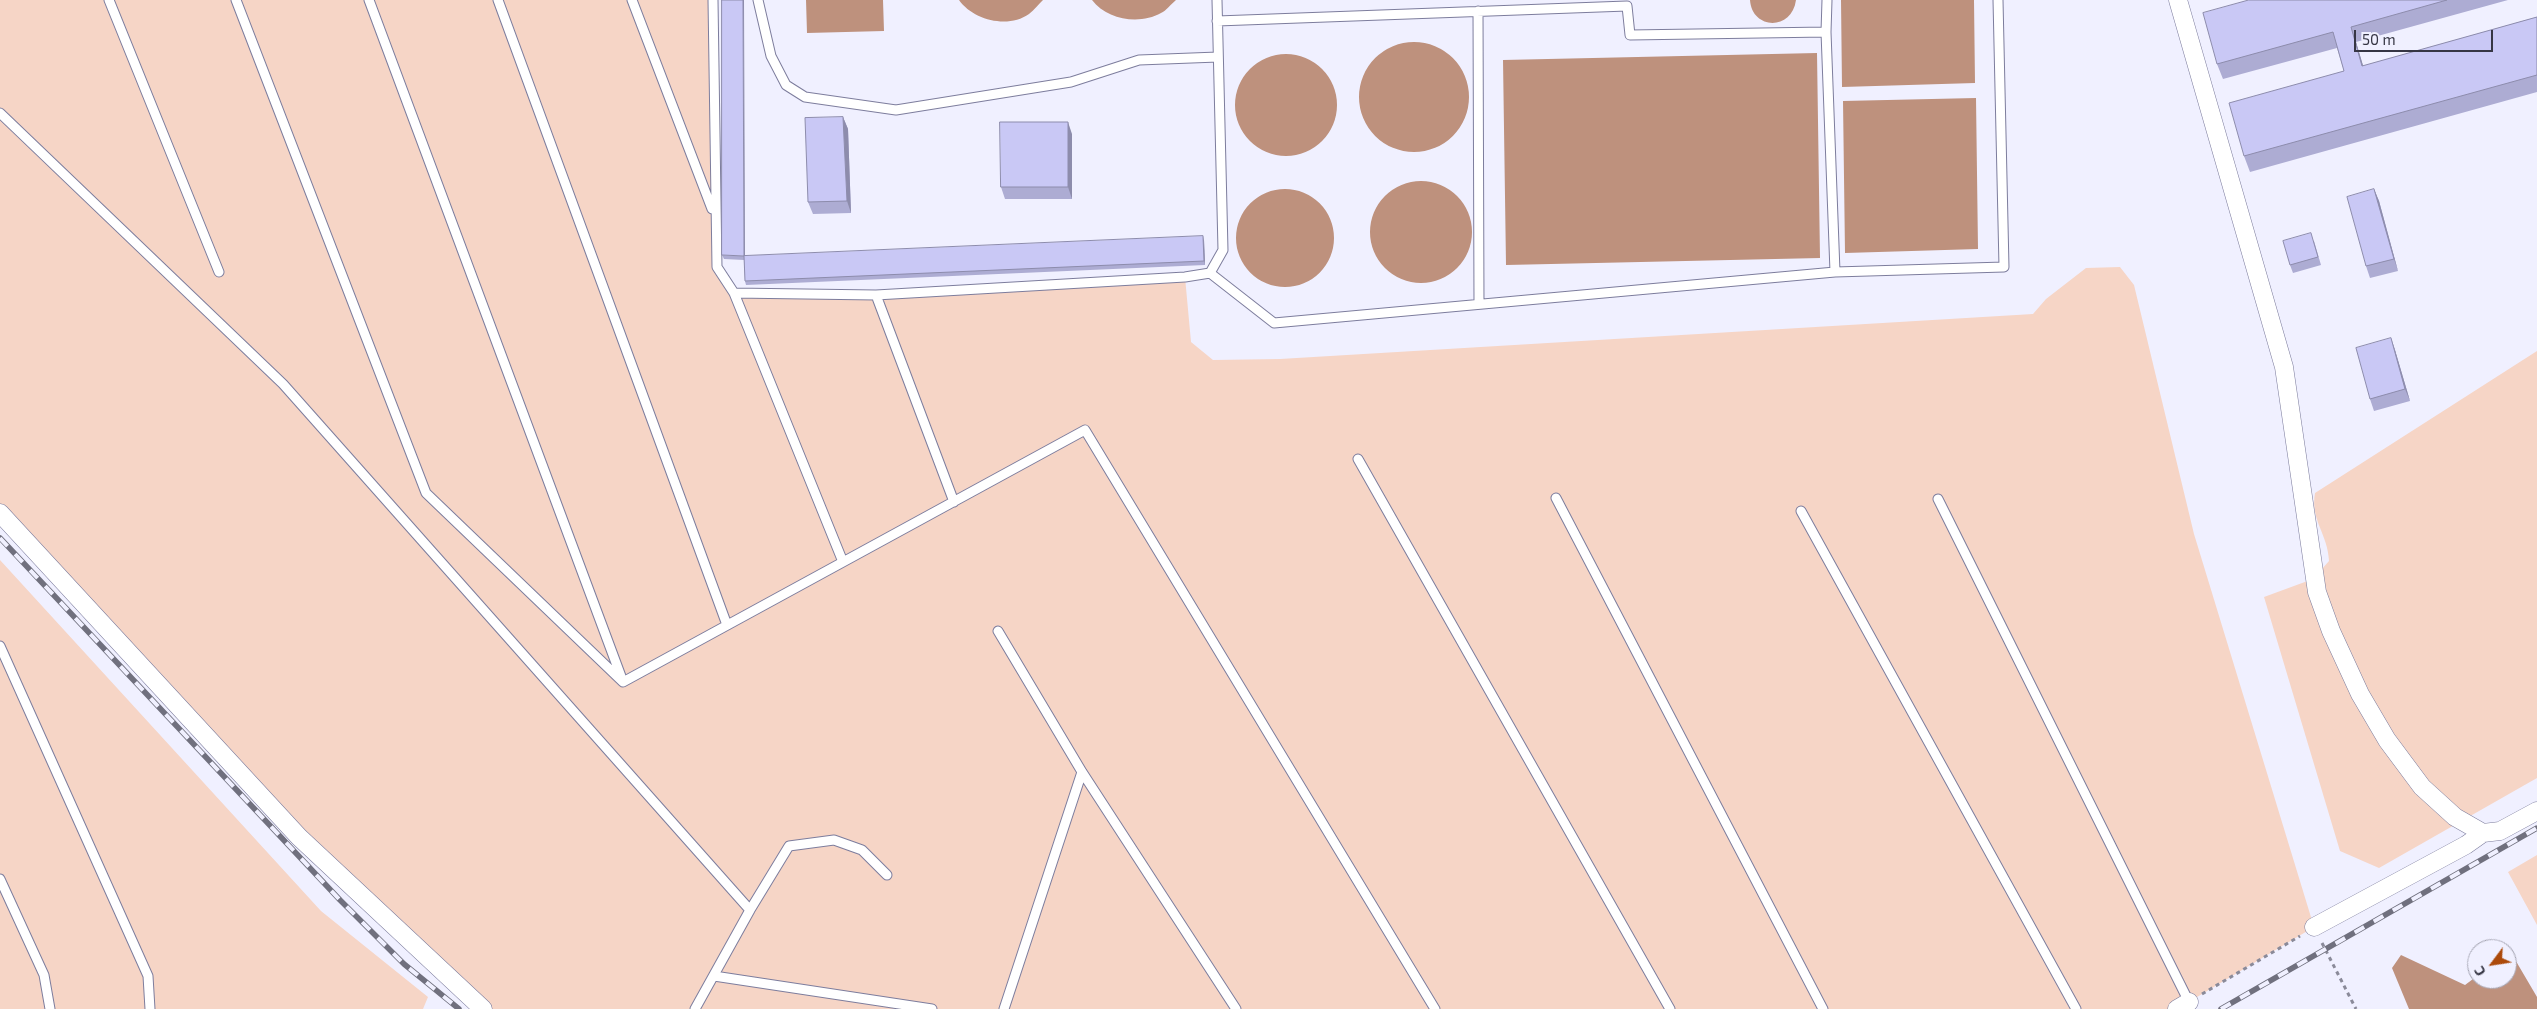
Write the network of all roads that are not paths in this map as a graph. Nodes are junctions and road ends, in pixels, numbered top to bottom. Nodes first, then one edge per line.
1 (109, 0) edge
2 (236, 0) edge
3 (369, 0) edge
4 (498, 0) edge
5 (632, 0) edge
6 (713, 0) edge
7 (758, 0) edge
8 (1216, 0) edge
9 (1826, 0) edge
10 (1998, 0) edge
11 (2178, 0) edge
12 (1627, 3) edge
13 (1478, 11) junction
14 (1217, 20) junction
15 (1826, 32) junction
16 (1218, 56) junction
17 (0, 113) edge
18 (714, 214) junction
19 (219, 272) dead end
20 (1834, 272) junction
21 (1210, 273) junction
22 (734, 293) junction
23 (876, 295) junction
24 (1479, 304) junction
25 (1358, 459) dead end
26 (1556, 498) dead end
27 (1938, 499) dead end
28 (954, 502) junction
29 (1801, 511) dead end
30 (0, 513) edge
31 (843, 562) junction
32 (727, 625) junction
33 (998, 631) dead end
34 (0, 646) edge
35 (623, 682) junction
36 (1082, 772) junction
37 (2537, 811) edge
38 (2484, 832) junction
39 (887, 875) dead end
40 (0, 879) edge
41 (750, 910) junction
42 (2314, 928) road end
43 (714, 976) junction
44 (2183, 1005) edge
45 (50, 1009) edge
46 (150, 1009) edge
47 (483, 1009) edge
48 (695, 1009) edge
49 (932, 1009) edge
50 (1004, 1009) edge
51 (1236, 1009) edge
52 (1435, 1009) edge
53 (1670, 1009) edge
54 (1823, 1009) edge
55 (2076, 1009) edge

1 - 19 lane
2 - 35 lane
3 - 35 lane
4 - 32 lane
5 - 18 lane
6 - 18 lane
7 - 16 lane
8 - 14 lane
9 - 15 lane
10 - 20 lane
11 - 38 street
12 - 13 lane
12 - 15 lane
13 - 14 lane
13 - 24 lane
14 - 16 lane
15 - 20 lane
16 - 21 lane
17 - 41 lane
18 - 22 lane
20 - 24 lane
21 - 23 lane
21 - 24 lane
22 - 23 lane
22 - 31 lane
23 - 28 lane
25 - 53 lane
26 - 54 lane
27 - 44 lane
28 - 31 lane
28 - 52 lane
29 - 55 lane
30 - 47 street
31 - 32 lane
32 - 35 lane
33 - 36 lane
34 - 46 lane
36 - 50 lane
36 - 51 lane
37 - 38 street
38 - 42 street
39 - 41 lane
40 - 45 lane
41 - 43 lane
43 - 48 lane
43 - 49 lane

